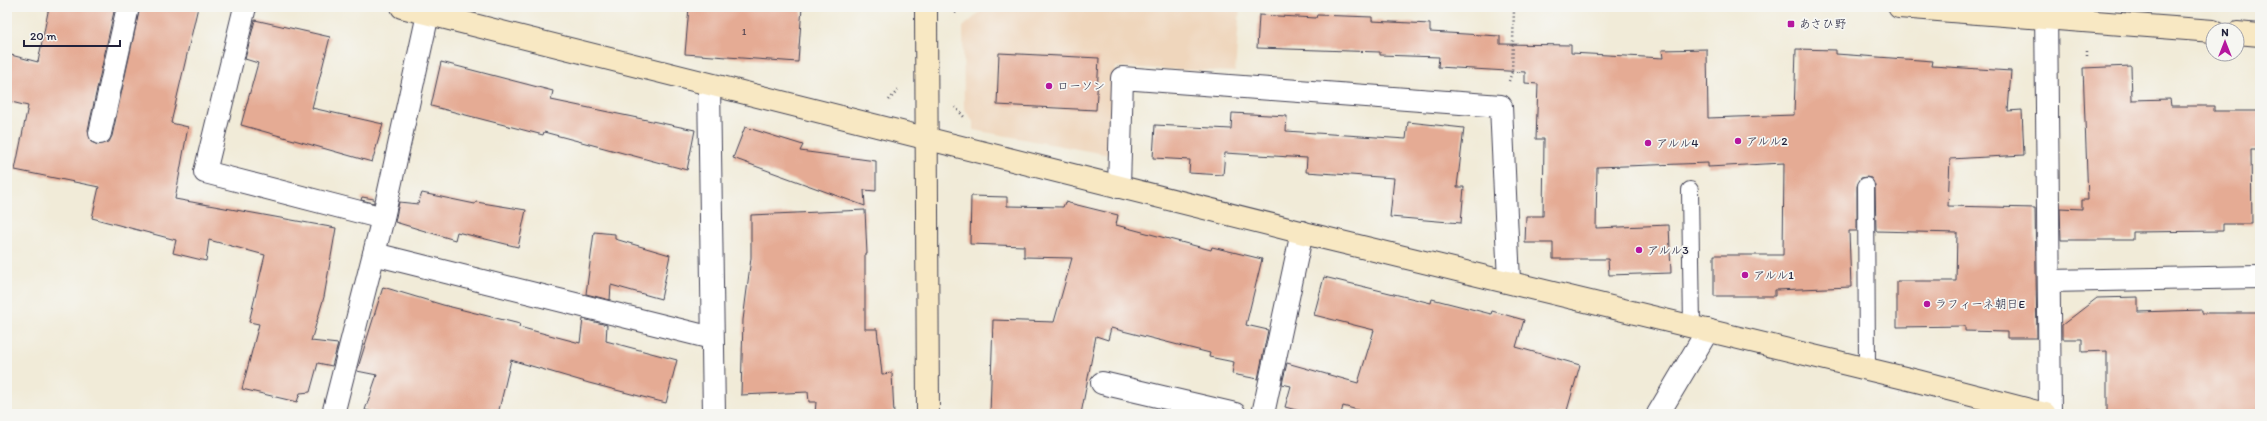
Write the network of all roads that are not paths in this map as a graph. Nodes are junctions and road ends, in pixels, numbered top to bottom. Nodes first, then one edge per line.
1 (128, 7) edge
2 (244, 7) edge
3 (402, 7) edge
4 (926, 7) edge
5 (1899, 7) edge
6 (429, 10) edge
7 (2046, 13) edge
8 (2205, 30) edge
9 (2245, 34) edge
10 (2260, 35) edge
11 (709, 86) junction
12 (100, 133) dead end
13 (927, 140) junction
14 (1866, 186) dead end
15 (1119, 187) junction
16 (1690, 190) dead end
17 (383, 218) junction
18 (1302, 232) junction
19 (374, 254) junction
20 (2260, 277) edge
21 (1509, 281) junction
22 (2049, 281) junction
23 (1700, 328) junction
24 (712, 338) junction
25 (1867, 369) junction
26 (1102, 384) dead end
27 (333, 414) edge
28 (714, 414) edge
29 (928, 414) edge
30 (1235, 414) edge
31 (1263, 414) edge
32 (1658, 414) edge
33 (2044, 414) edge
34 (2050, 414) edge

1 - 12 street
2 - 17 street
3 - 6 street
4 - 13 street
5 - 7 street
6 - 11 street
6 - 17 street
7 - 8 street
7 - 22 street
9 - 10 street
11 - 13 street
11 - 24 street
13 - 15 street
13 - 29 street
14 - 25 lane
15 - 18 street
15 - 21 street
16 - 23 lane
17 - 19 street
18 - 21 street
18 - 31 street
19 - 24 street
19 - 27 street
20 - 22 street
21 - 23 street
22 - 34 street
23 - 25 street
23 - 32 street
24 - 28 street
25 - 33 street
26 - 30 street

